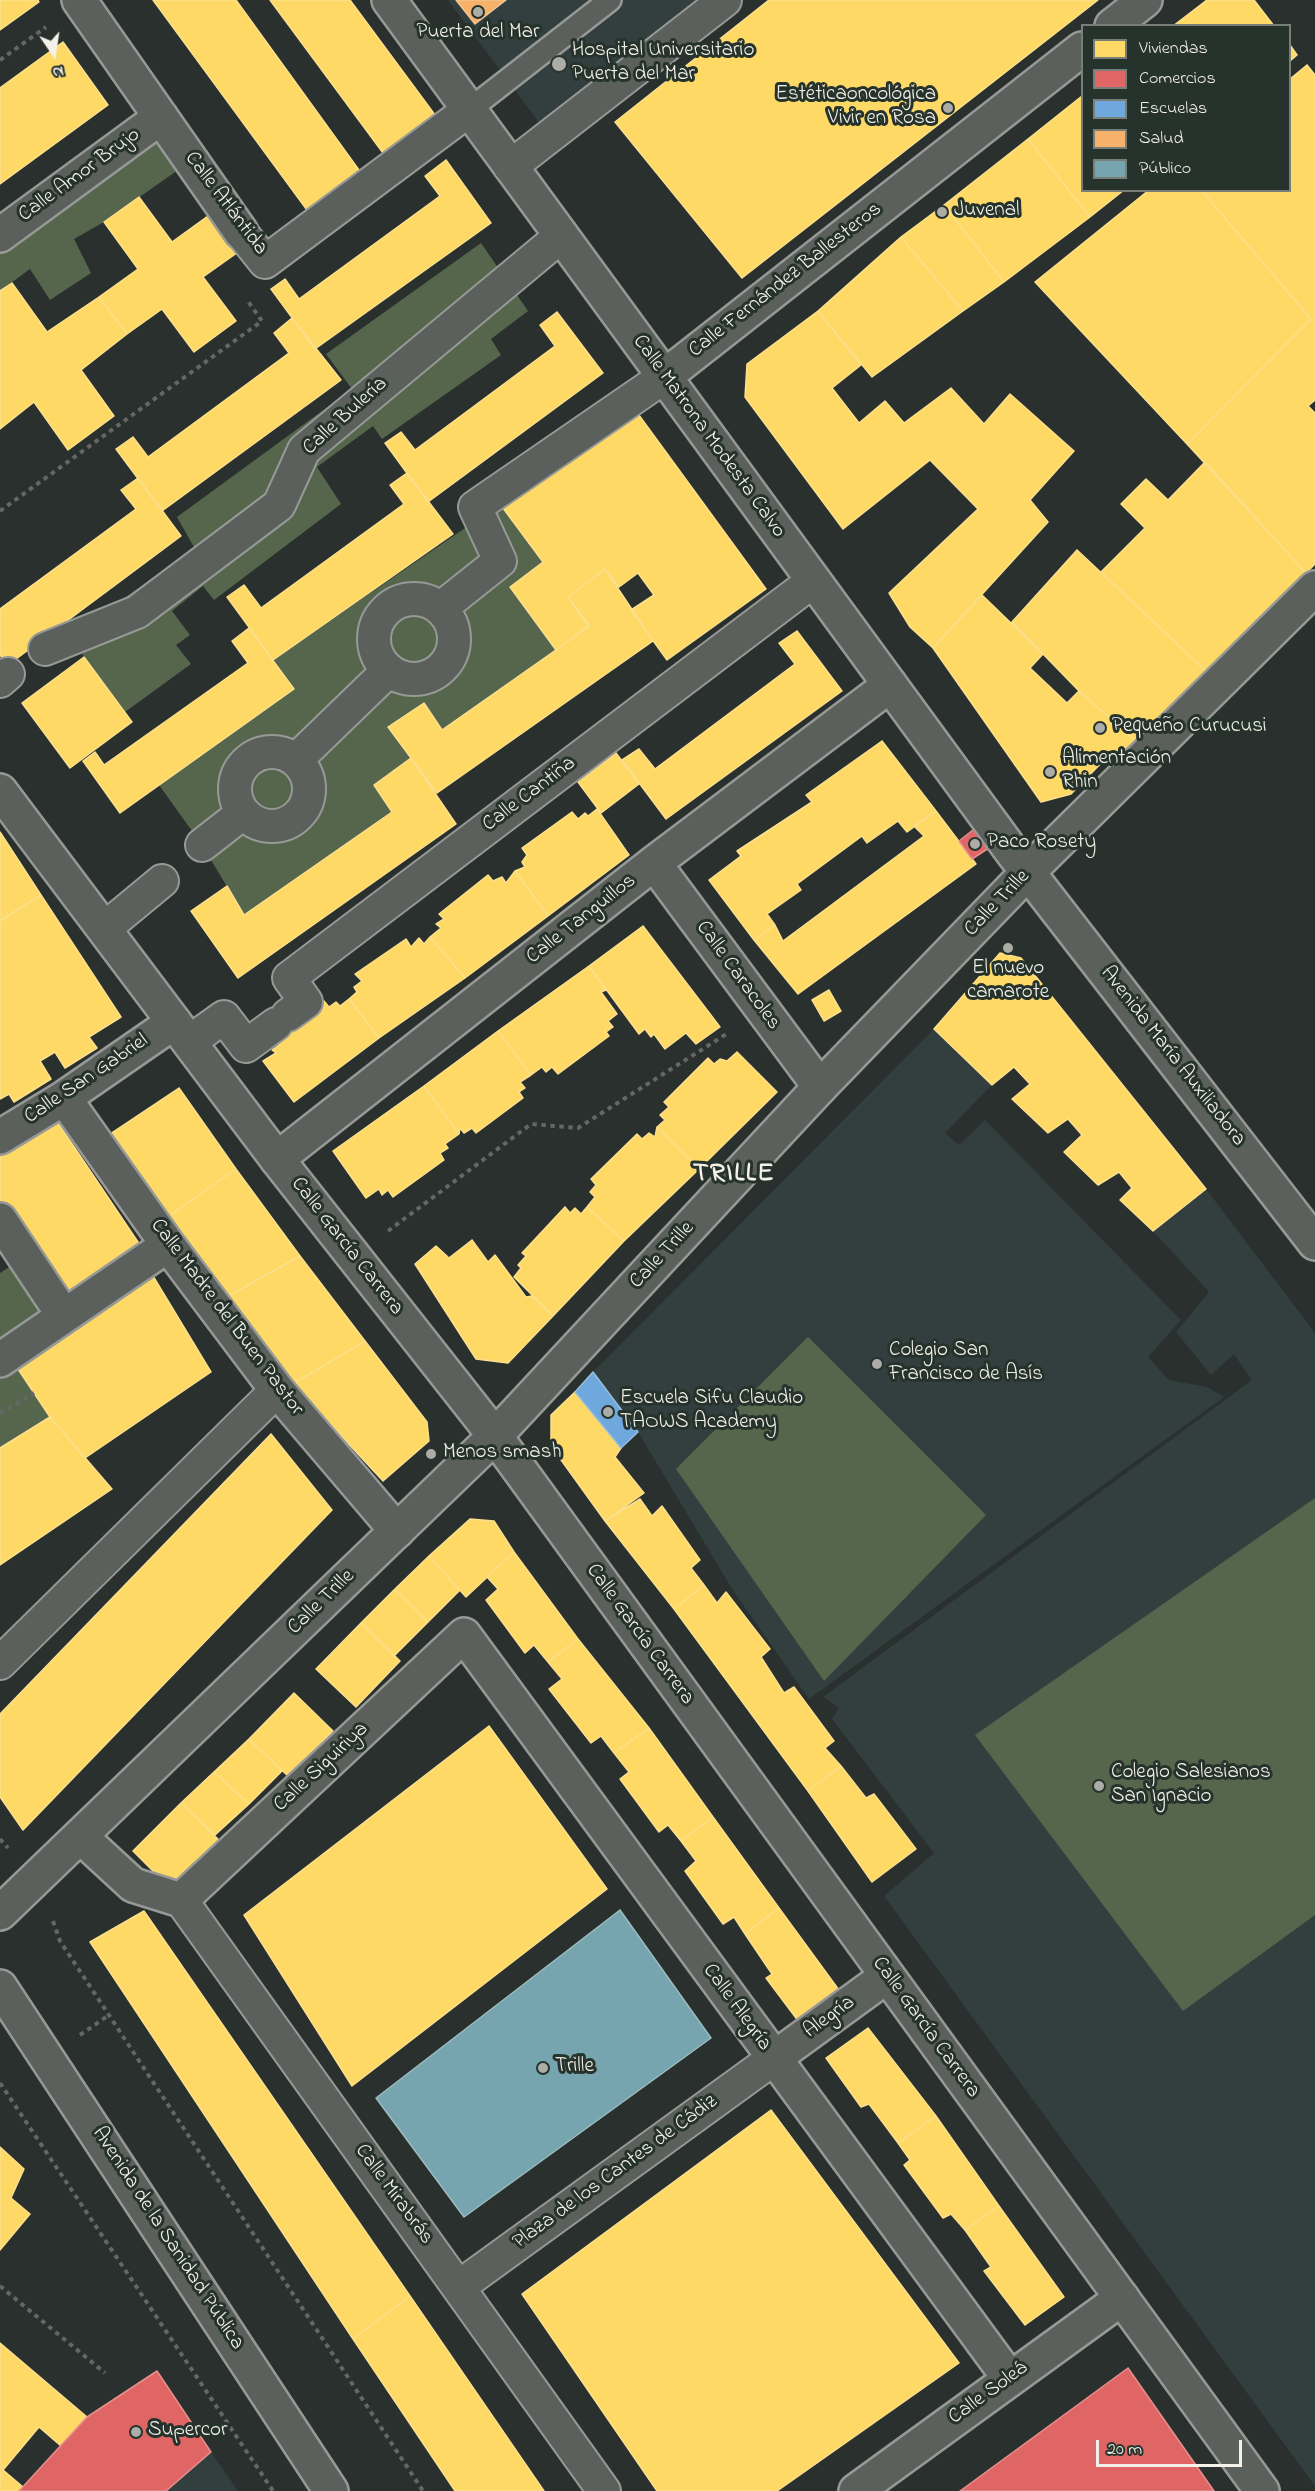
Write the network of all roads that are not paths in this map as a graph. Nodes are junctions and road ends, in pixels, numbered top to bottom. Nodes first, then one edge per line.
1 (389, 0) edge
2 (610, 0) edge
3 (725, 0) edge
4 (1145, 0) edge
5 (79, 1) edge
6 (1115, 24) edge
7 (1081, 51) edge
8 (469, 110) junction
9 (161, 117) junction
10 (510, 167) junction
11 (241, 232) joint
12 (0, 235) edge
13 (561, 236) junction
14 (664, 377) junction
15 (813, 581) junction
16 (1315, 588) edge
17 (441, 608) junction
18 (45, 649) dead end
19 (389, 670) junction
20 (890, 685) junction
21 (296, 760) junction
22 (0, 791) edge
23 (243, 813) junction
24 (202, 845) dead end
25 (654, 863) junction
26 (1029, 871) junction
27 (162, 881) dead end
28 (104, 929) junction
29 (181, 1032) junction
30 (820, 1087) junction
31 (64, 1098) junction
32 (0, 1137) edge
33 (277, 1159) junction
34 (0, 1220) edge
35 (1315, 1243) edge
36 (168, 1245) junction
37 (64, 1316) junction
38 (0, 1360) edge
39 (277, 1390) junction
40 (495, 1436) junction
41 (397, 1531) junction
42 (464, 1635) joint
43 (0, 1663) edge
44 (81, 1837) junction
45 (181, 1900) junction
46 (0, 1913) edge
47 (887, 1976) junction
48 (0, 1988) edge
49 (773, 2059) junction
50 (460, 2286) junction
51 (1122, 2298) junction
52 (1010, 2379) junction
53 (332, 2491) edge
54 (604, 2491) edge
55 (856, 2491) edge
56 (1262, 2491) edge

1 - 8 street, Calle Matrona Modesta Calvo
2 - 8 lane
3 - 10 street
4 - 6 street
5 - 9 street, Calle Atlántida
7 - 14 street, Calle Fernández Ballesteros
8 - 10 street, Calle Matrona Modesta Calvo
8 - 11 street, Calle Atlántida
9 - 11 street, Calle Atlántida
9 - 12 street, Calle Amor Brujo
10 - 13 street, Calle Matrona Modesta Calvo
13 - 14 street, Calle Matrona Modesta Calvo
13 - 18 street, Calle Bulería
14 - 15 street, Calle Matrona Modesta Calvo
14 - 17 street, Calle Fernández Ballesteros
15 - 20 street, Calle Matrona Modesta Calvo
15 - 29 street, Calle Cantiña
16 - 26 street, Calle Trille
17 - 19 street
17 - 19 street
19 - 21 street
20 - 25 street, Calle Tanguillos
20 - 26 street, Calle Matrona Modesta Calvo
21 - 23 street
21 - 23 street
22 - 28 street, Calle García Carrera
23 - 24 street
25 - 30 street, Calle Caracoles
25 - 33 street, Calle Tanguillos
26 - 30 street, Calle Trille
26 - 35 street, Avenida María Auxiliadora
27 - 28 street
28 - 29 street, Calle García Carrera
29 - 31 street, Calle San Gabriel
29 - 33 street, Calle García Carrera
30 - 40 street, Calle Trille
31 - 32 street, Calle San Gabriel
31 - 36 street, Calle Madre del Buen Pastor
33 - 40 street, Calle García Carrera
34 - 37 street
36 - 37 street
36 - 39 street, Calle Madre del Buen Pastor
37 - 38 street
39 - 41 street, Calle Madre del Buen Pastor
39 - 43 street
40 - 41 street, Calle Trille
40 - 47 street, Calle García Carrera
41 - 44 street, Calle Trille
42 - 45 street, Calle Siguiriya
42 - 49 street, Calle Alegría
44 - 45 street
44 - 46 street, Calle Trille
45 - 50 street, Calle Mirabrás
47 - 49 street, Alegría
47 - 51 street, Calle García Carrera
48 - 53 street, Avenida de la Sanidad Pública
49 - 50 street, Plaza de los Cantes de Cádiz
49 - 52 street, Calle Alegría
50 - 54 street, Calle Mirabrás
51 - 52 street, Calle Soleá
51 - 56 street, Calle García Carrera
52 - 55 street, Calle Soleá

